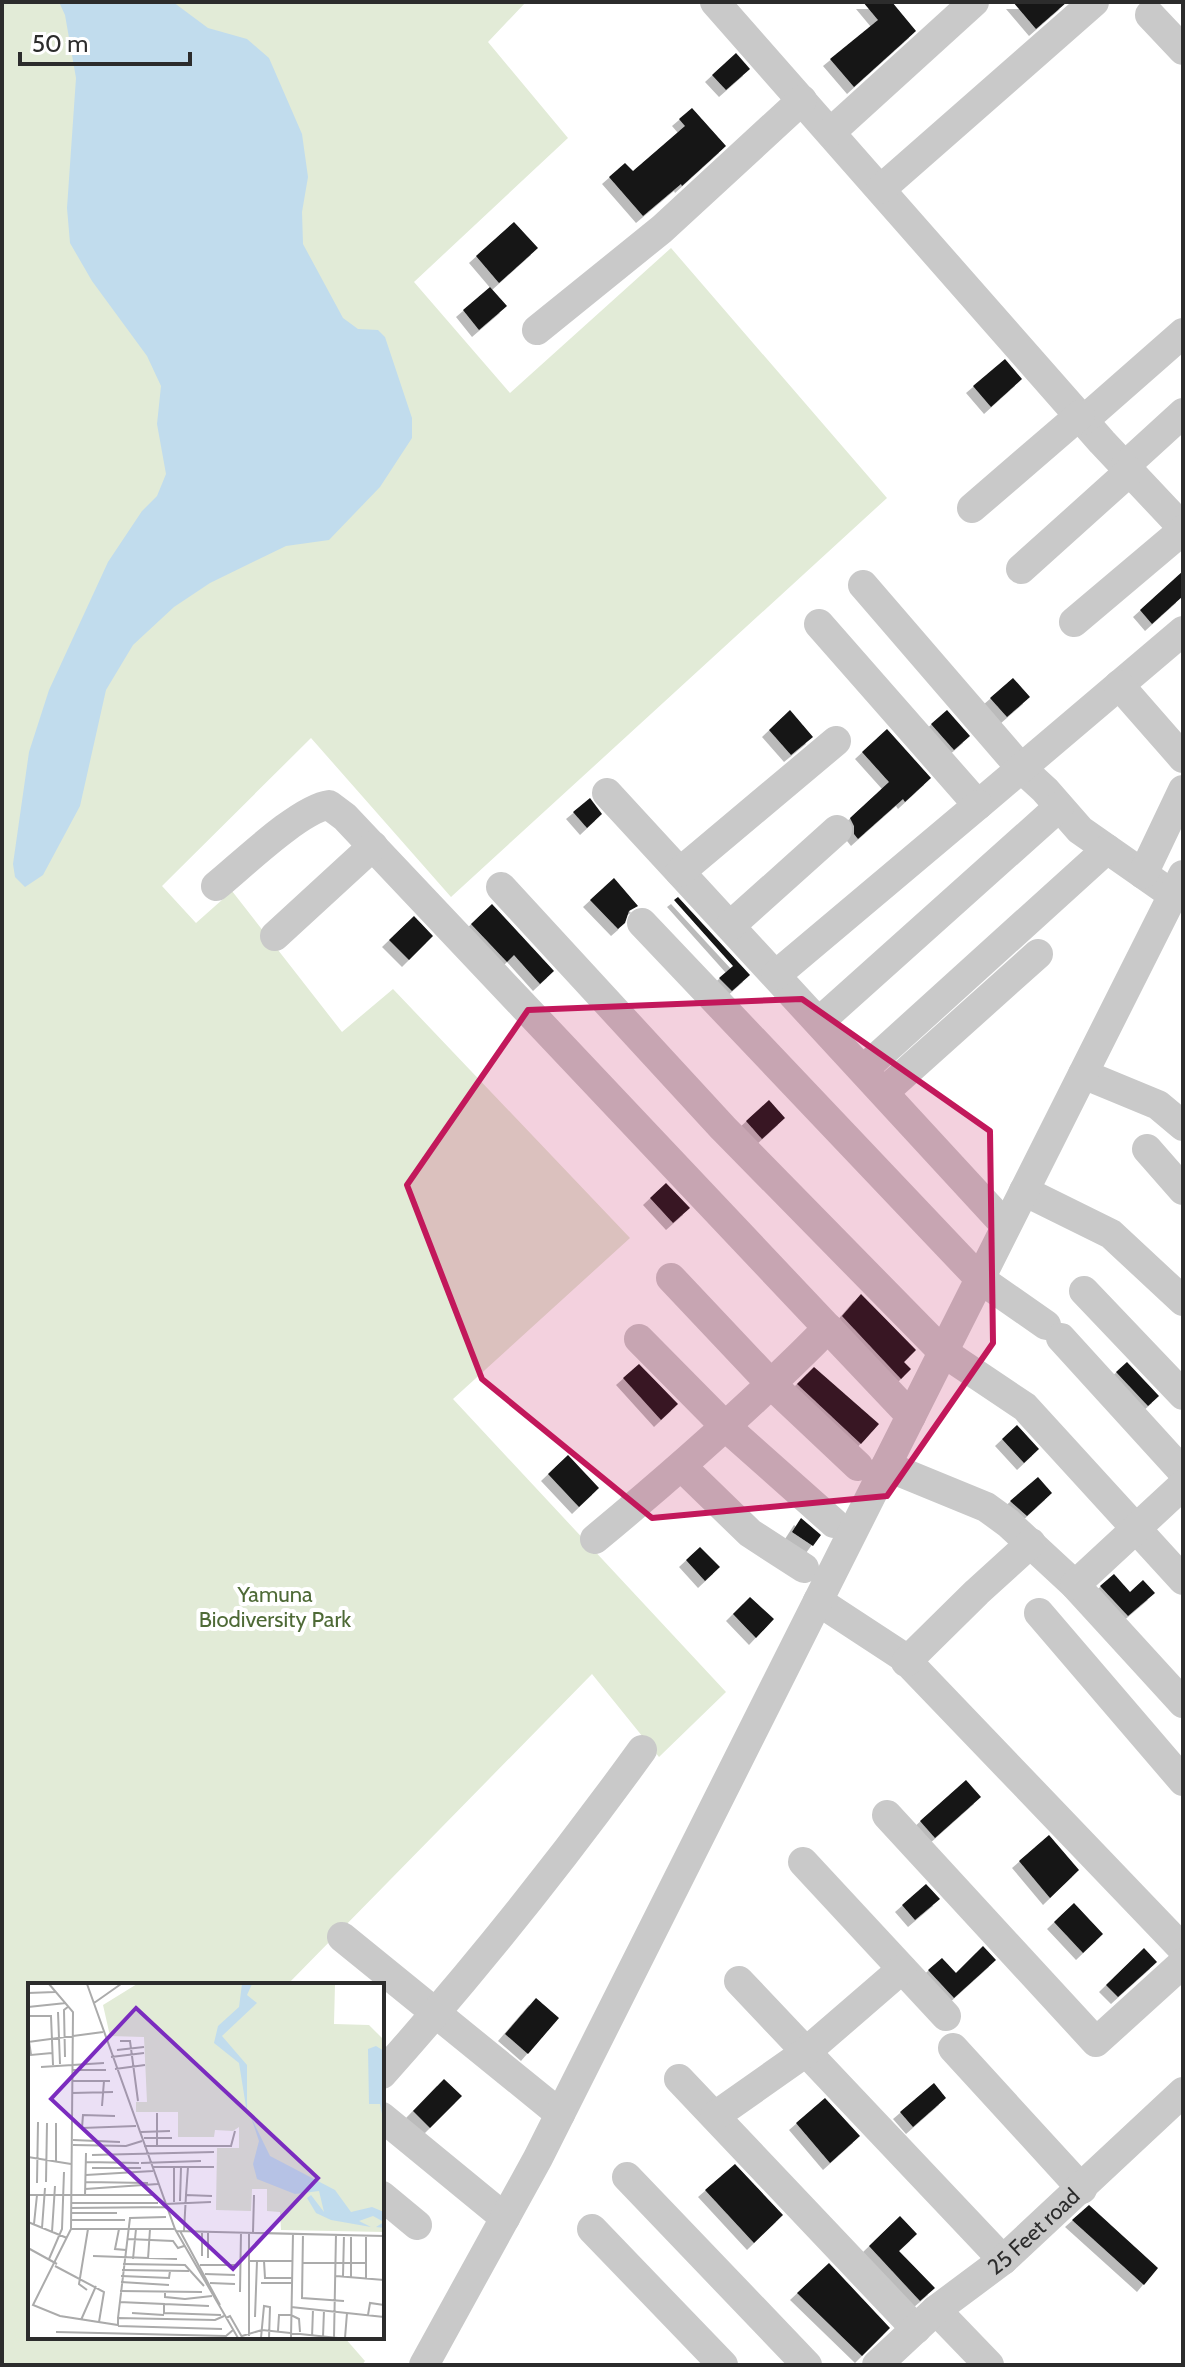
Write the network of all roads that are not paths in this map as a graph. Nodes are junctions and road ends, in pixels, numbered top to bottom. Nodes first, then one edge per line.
1 (715, 2) edge
2 (974, 2) edge
3 (1094, 2) edge
4 (1150, 15) dead end
5 (1183, 50) edge
6 (802, 100) junction
7 (831, 132) junction
8 (881, 189) junction
9 (537, 330) dead end
10 (1183, 333) edge
11 (1183, 413) edge
12 (1082, 418) junction
13 (1127, 469) junction
14 (972, 508) dead end
15 (1181, 523) edge
16 (1021, 569) dead end
17 (863, 585) dead end
18 (1074, 622) dead end
19 (819, 624) dead end
20 (1183, 631) edge
21 (1119, 685) junction
22 (836, 741) dead end
23 (1183, 758) edge
24 (1020, 767) junction
25 (1183, 790) edge
26 (607, 793) dead end
27 (978, 805) junction
28 (1059, 807) junction
29 (837, 830) dead end
30 (373, 846) junction
31 (1107, 849) junction
32 (680, 872) junction
33 (1143, 874) junction
34 (1178, 885) edge
35 (216, 886) dead end
36 (501, 887) dead end
37 (642, 923) dead end
38 (730, 926) junction
39 (275, 936) dead end
40 (1038, 954) dead end
41 (776, 975) junction
42 (819, 1022) junction
43 (863, 1070) junction
44 (1083, 1074) junction
45 (884, 1092) junction
46 (1169, 1113) edge
47 (1147, 1149) dead end
48 (1183, 1190) edge
49 (1024, 1191) junction
50 (1006, 1226) junction
51 (671, 1278) dead end
52 (980, 1279) junction
53 (1084, 1291) dead end
54 (1183, 1301) edge
55 (828, 1328) junction
56 (639, 1339) dead end
57 (943, 1352) junction
58 (772, 1385) junction
59 (1183, 1395) edge
60 (911, 1416) junction
61 (726, 1427) junction
62 (872, 1466) junction
63 (682, 1467) junction
64 (1183, 1472) edge
65 (1183, 1485) edge
66 (834, 1523) dead end
67 (1136, 1528) junction
68 (595, 1539) dead end
69 (1031, 1543) junction
70 (804, 1568) dead end
71 (1183, 1580) edge
72 (1075, 1585) junction
73 (818, 1601) junction
74 (1039, 1613) dead end
75 (900, 1656) junction
76 (1183, 1703) edge
77 (642, 1750) dead end
78 (1183, 1781) edge
79 (887, 1815) dead end
80 (803, 1862) dead end
81 (342, 1937) dead end
82 (1183, 1949) edge
83 (1183, 1963) edge
84 (902, 1969) junction
85 (739, 1981) dead end
86 (436, 2014) junction
87 (946, 2016) dead end
88 (953, 2048) dead end
89 (806, 2052) junction
90 (384, 2072) edge
91 (679, 2079) dead end
92 (1183, 2092) edge
93 (560, 2114) junction
94 (715, 2116) junction
95 (384, 2119) edge
96 (627, 2177) dead end
97 (1082, 2189) junction
98 (384, 2198) edge
99 (505, 2218) junction
100 (417, 2225) dead end
101 (592, 2229) dead end
102 (1003, 2260) junction
103 (926, 2320) junction
104 (424, 2365) edge
105 (723, 2365) edge
106 (807, 2365) edge
107 (877, 2365) edge
108 (989, 2365) edge

1 - 6 street
2 - 7 street
3 - 8 street
4 - 5 street
6 - 7 street
6 - 9 street
7 - 8 street
8 - 12 street
10 - 12 street
11 - 13 street
12 - 13 street
12 - 14 street
13 - 15 street
13 - 16 street
15 - 18 street
17 - 24 street
19 - 27 street
20 - 21 street
21 - 23 street
21 - 24 street
22 - 32 street
24 - 27 street
24 - 28 street
25 - 33 street
26 - 32 street
27 - 41 street
28 - 31 street
28 - 42 street
29 - 38 street
30 - 35 street
30 - 39 street
30 - 55 street
31 - 33 street
31 - 43 street
32 - 38 street
33 - 34 street
34 - 44 street
36 - 57 street
37 - 52 street
38 - 41 street
40 - 45 street
41 - 42 street
42 - 43 street
43 - 45 street
44 - 46 street
44 - 49 street
45 - 50 street
47 - 48 street
49 - 50 street
49 - 54 street
50 - 52 street
51 - 58 street
52 - 57 street
52 - 64 street
53 - 59 street
55 - 58 street
55 - 60 street
56 - 61 street
57 - 60 street
57 - 67 street
58 - 61 street
58 - 62 street
60 - 62 street
61 - 63 street
61 - 66 street
62 - 69 street
62 - 73 street
63 - 68 street
63 - 70 street
65 - 67 street
67 - 71 street
67 - 72 street
69 - 72 street
69 - 75 street
72 - 76 street
73 - 75 street
73 - 93 street
74 - 78 street
75 - 82 street
77 - 86 street
79 - 83 street
80 - 84 street
81 - 86 street
84 - 87 street
84 - 89 street
85 - 89 street
86 - 90 street
86 - 93 street
88 - 97 street
89 - 94 street
89 - 102 street
91 - 94 street
92 - 97 street, 25 Feet road
93 - 99 street
94 - 103 street
95 - 99 street
96 - 106 street
97 - 102 street, 25 Feet road
98 - 100 street
99 - 104 street
101 - 105 street
102 - 103 street, 25 Feet road
103 - 107 street, 25 Feet road
103 - 108 street

